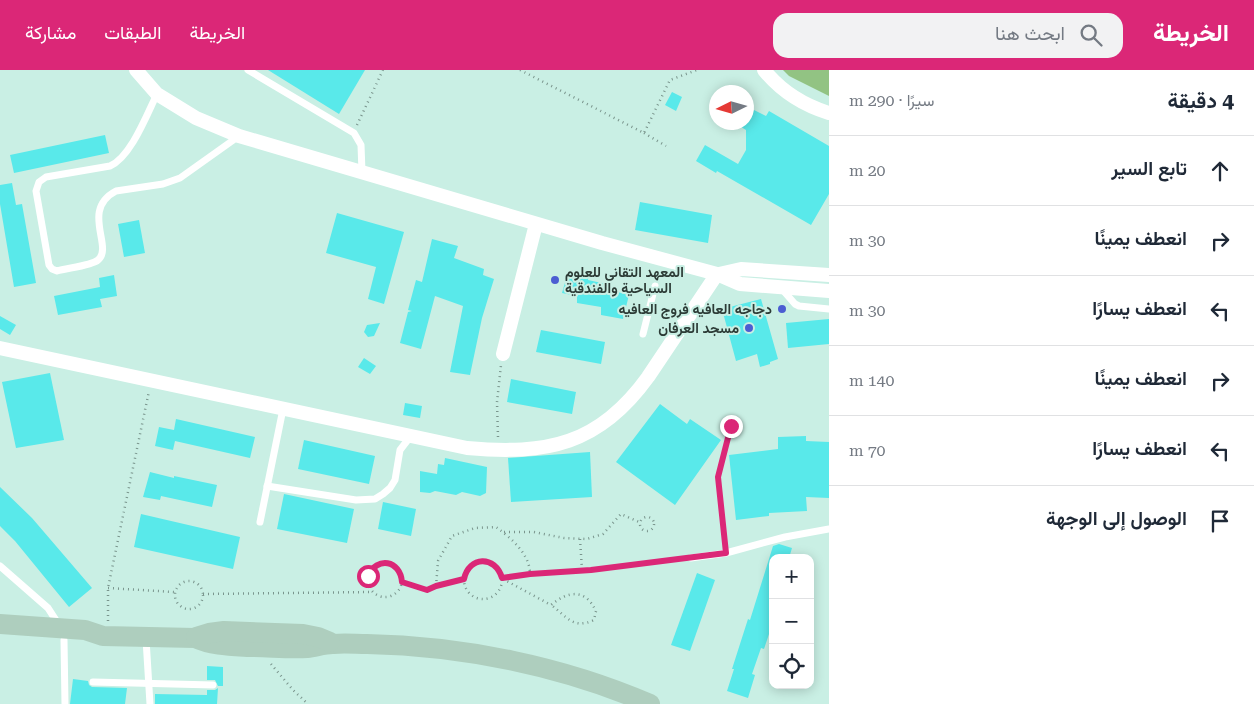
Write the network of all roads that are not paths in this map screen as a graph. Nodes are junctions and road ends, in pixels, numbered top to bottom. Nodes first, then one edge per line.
1 (136, 70) edge
2 (248, 70) edge
3 (764, 70) edge
4 (157, 94) junction
5 (829, 113) edge
6 (240, 136) junction
7 (362, 172) junction
8 (536, 224) junction
9 (718, 274) junction
10 (829, 275) edge
11 (655, 286) dead end
12 (781, 288) junction
13 (829, 291) edge
14 (829, 309) edge
15 (643, 334) dead end
16 (0, 348) edge
17 (502, 360) road end
18 (283, 409) junction
19 (410, 437) junction
20 (267, 486) junction
21 (260, 522) dead end
22 (829, 529) edge
23 (691, 558) road end
24 (0, 566) edge
25 (0, 624) edge
26 (62, 635) junction
27 (146, 636) junction
28 (0, 638) edge
29 (194, 638) junction
30 (332, 644) junction
31 (93, 682) dead end
32 (149, 683) junction
33 (213, 685) dead end
34 (65, 704) edge
35 (150, 704) edge
36 (650, 704) edge

1 - 4 street
2 - 7 lane
3 - 5 street
4 - 6 street
4 - 6 lane
6 - 7 street
7 - 8 street
8 - 9 street
8 - 17 street
9 - 10 street
9 - 12 street
9 - 19 street
11 - 15 lane
12 - 13 street
12 - 14 lane
16 - 18 street
18 - 19 street
18 - 20 lane
19 - 20 lane
20 - 21 lane
22 - 23 lane
24 - 26 lane
25 - 26 main road
26 - 27 main road
26 - 28 main road
26 - 34 lane
27 - 29 main road
27 - 32 lane
29 - 30 main road
29 - 30 main road
30 - 36 main road
31 - 32 lane
32 - 33 lane
32 - 35 lane

